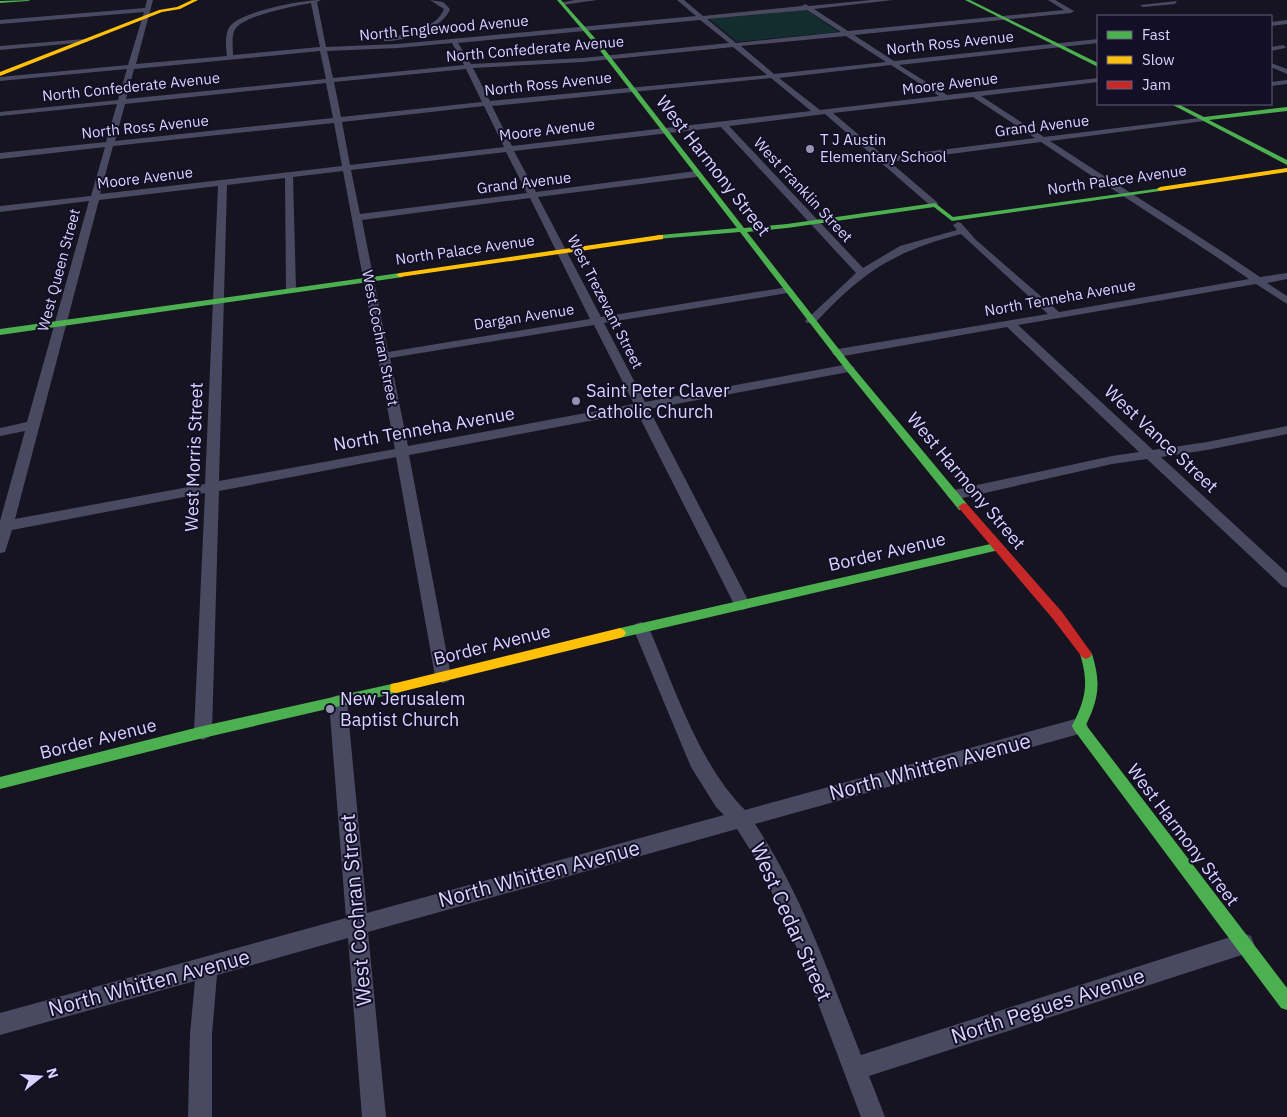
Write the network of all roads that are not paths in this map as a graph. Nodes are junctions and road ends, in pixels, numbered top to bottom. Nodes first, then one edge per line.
1 (28, 0) edge
2 (178, 0) edge
3 (196, 0) edge
4 (318, 0) edge
5 (433, 0) edge
6 (594, 0) edge
7 (680, 0) edge
8 (796, 0) edge
9 (890, 0) edge
10 (967, 0) edge
11 (1051, 0) edge
12 (314, 1) edge
13 (560, 1) edge
14 (0, 2) edge
15 (1176, 2) dead end
16 (1143, 5) edge
17 (807, 8) junction
18 (147, 9) edge
19 (161, 11) junction
20 (701, 17) junction
21 (1002, 18) junction
22 (0, 22) edge
23 (1287, 22) edge
24 (1272, 24) edge
25 (583, 28) junction
26 (848, 34) junction
27 (85, 41) junction
28 (454, 41) junction
29 (1097, 42) edge
30 (735, 45) junction
31 (1059, 45) junction
32 (0, 48) edge
33 (348, 48) junction
34 (1283, 48) dead end
35 (323, 49) junction
36 (1272, 49) edge
37 (606, 57) junction
38 (230, 58) junction
39 (894, 63) junction
40 (1097, 64) edge
41 (1272, 64) edge
42 (131, 67) junction
43 (469, 67) junction
44 (1287, 72) edge
45 (0, 74) edge
46 (773, 76) junction
47 (0, 79) edge
48 (1097, 80) edge
49 (329, 81) junction
50 (1287, 82) edge
51 (1272, 84) edge
52 (633, 90) junction
53 (975, 95) junction
54 (946, 98) junction
55 (122, 102) junction
56 (488, 104) junction
57 (1176, 105) edge
58 (1287, 109) edge
59 (823, 112) junction
60 (0, 114) edge
61 (1204, 119) junction
62 (337, 120) junction
63 (723, 124) junction
64 (664, 130) junction
65 (1043, 140) junction
66 (111, 145) junction
67 (509, 149) junction
68 (0, 156) edge
69 (884, 160) junction
70 (1287, 163) edge
71 (346, 168) junction
72 (1287, 170) edge
73 (696, 174) junction
74 (289, 175) junction
75 (223, 182) junction
76 (1124, 194) junction
77 (533, 195) junction
78 (94, 198) junction
79 (935, 205) junction
80 (0, 209) edge
81 (355, 218) junction
82 (952, 220) junction
83 (815, 222) junction
84 (741, 230) junction
85 (963, 231) junction
86 (562, 252) junction
87 (863, 274) junction
88 (1287, 276) edge
89 (368, 280) junction
90 (1258, 281) junction
91 (291, 290) junction
92 (788, 290) junction
93 (218, 300) junction
94 (1287, 301) edge
95 (1056, 316) junction
96 (596, 321) junction
97 (811, 321) junction
98 (60, 322) junction
99 (1009, 323) junction
100 (0, 332) edge
101 (838, 353) junction
102 (383, 356) junction
103 (849, 368) junction
104 (643, 408) junction
105 (32, 430) junction
106 (1287, 430) edge
107 (0, 432) edge
108 (0, 439) edge
109 (402, 451) junction
110 (1148, 454) junction
111 (211, 487) junction
112 (954, 495) junction
113 (6, 526) junction
114 (995, 547) junction
115 (0, 548) edge
116 (1287, 582) edge
117 (742, 604) junction
118 (641, 628) junction
119 (443, 676) junction
120 (338, 702) junction
121 (1079, 726) junction
122 (203, 732) junction
123 (0, 784) edge
124 (741, 819) junction
125 (358, 924) junction
126 (1243, 944) junction
127 (207, 967) junction
128 (1287, 1002) edge
129 (0, 1024) edge
130 (853, 1069) junction
131 (200, 1117) edge
132 (374, 1117) edge
133 (873, 1117) edge

1 - 14 street
2 - 19 street
3 - 19 street
4 - 12 street
5 - 33 street
6 - 13 street
7 - 20 street
8 - 17 street
9 - 17 street, North Englewood Avenue
10 - 21 street
11 - 21 street, North Confederate Avenue
12 - 35 street, West Cochran Street
12 - 38 street
13 - 25 street, West Harmony Street
15 - 16 street
17 - 20 street, North Englewood Avenue
17 - 26 street
18 - 19 street
18 - 22 street
18 - 27 street
18 - 42 street, West Queen Street
20 - 25 street, North Englewood Avenue
20 - 30 street
21 - 26 street, North Confederate Avenue
21 - 31 street
23 - 24 street
25 - 28 street, North Englewood Avenue
25 - 37 street, West Harmony Street
26 - 30 street, North Confederate Avenue
26 - 39 street
27 - 32 street
27 - 45 street
28 - 33 street, North Englewood Avenue
28 - 43 street, West Trezevant Street
29 - 31 street, North Ross Avenue
30 - 37 street, North Confederate Avenue
30 - 46 street
31 - 39 street, North Ross Avenue
31 - 40 street
33 - 35 street, North Englewood Avenue
34 - 36 street
35 - 38 street, North Englewood Avenue
35 - 49 street, West Cochran Street
37 - 43 street, North Confederate Avenue
37 - 52 street, West Harmony Street
38 - 42 street, North Englewood Avenue
39 - 46 street, North Ross Avenue
39 - 54 street
41 - 44 street
42 - 47 street, North Englewood Avenue
42 - 55 street, West Queen Street
43 - 49 street, North Confederate Avenue
43 - 56 street, West Trezevant Street
46 - 52 street, North Ross Avenue
46 - 59 street
48 - 53 street, Moore Avenue
49 - 55 street, North Confederate Avenue
49 - 62 street, West Cochran Street
50 - 51 street
52 - 56 street, North Ross Avenue
52 - 64 street, West Harmony Street
53 - 54 street, Moore Avenue
53 - 65 street
54 - 59 street, Moore Avenue
55 - 60 street, North Confederate Avenue
55 - 66 street, West Queen Street
56 - 62 street, North Ross Avenue
56 - 67 street, West Trezevant Street
57 - 61 street
58 - 61 street
59 - 63 street, Moore Avenue
59 - 69 street
61 - 65 street, Grand Avenue
61 - 70 street
62 - 66 street, North Ross Avenue
62 - 71 street, West Cochran Street
63 - 64 street, Moore Avenue
63 - 83 street, West Franklin Street
64 - 67 street, Moore Avenue
64 - 73 street, West Harmony Street
65 - 69 street, Grand Avenue
65 - 76 street
66 - 68 street, North Ross Avenue
66 - 78 street, West Queen Street
67 - 71 street, Moore Avenue
67 - 77 street, West Trezevant Street
69 - 79 street
71 - 74 street, Moore Avenue
71 - 81 street, West Cochran Street
72 - 76 street, North Palace Avenue
73 - 77 street, Grand Avenue
73 - 84 street, West Harmony Street
74 - 75 street, Moore Avenue
74 - 91 street
75 - 78 street, Moore Avenue
75 - 93 street, West Morris Street
76 - 82 street, North Palace Avenue
76 - 90 street
77 - 81 street, Grand Avenue
77 - 86 street, West Trezevant Street
78 - 80 street, Moore Avenue
78 - 98 street, West Queen Street
79 - 82 street
79 - 83 street, North Palace Avenue
81 - 89 street, West Cochran Street
82 - 85 street
83 - 84 street, North Palace Avenue
83 - 87 street, West Franklin Street
84 - 86 street, North Palace Avenue
84 - 92 street, West Harmony Street
85 - 87 street
85 - 95 street
86 - 89 street, North Palace Avenue
86 - 96 street, West Trezevant Street
87 - 97 street
88 - 90 street, North Tenneha Avenue
89 - 91 street, North Palace Avenue
89 - 102 street, West Cochran Street
90 - 94 street
90 - 95 street, North Tenneha Avenue
91 - 93 street, North Palace Avenue
92 - 96 street, Dargan Avenue
92 - 97 street, West Harmony Street
93 - 98 street, North Palace Avenue
93 - 111 street, West Morris Street
95 - 99 street, North Tenneha Avenue
96 - 102 street, Dargan Avenue
96 - 104 street, West Trezevant Street
97 - 101 street, West Harmony Street
98 - 100 street, North Palace Avenue
98 - 105 street, West Queen Street
99 - 101 street, North Tenneha Avenue
99 - 110 street, West Vance Street
101 - 103 street, West Harmony Street
102 - 109 street, West Cochran Street
103 - 104 street, North Tenneha Avenue
103 - 112 street, West Harmony Street
104 - 109 street, North Tenneha Avenue
104 - 117 street, West Trezevant Street
105 - 107 street
105 - 108 street
105 - 113 street, West Queen Street
106 - 110 street
109 - 111 street, North Tenneha Avenue
109 - 119 street, West Cochran Street
110 - 112 street
110 - 116 street, West Vance Street
111 - 113 street, North Tenneha Avenue
111 - 122 street, West Morris Street
112 - 114 street, West Harmony Street
113 - 115 street, West Queen Street
114 - 117 street, Border Avenue
114 - 121 street, West Harmony Street
117 - 118 street, Border Avenue
118 - 119 street, Border Avenue
118 - 124 street, West Cedar Street
119 - 120 street, Border Avenue
120 - 122 street, Border Avenue
120 - 125 street, West Cochran Street
121 - 124 street, North Whitten Avenue
121 - 126 street, West Harmony Street
122 - 123 street, Border Avenue
124 - 125 street, North Whitten Avenue
124 - 130 street, West Cedar Street
125 - 127 street, North Whitten Avenue
125 - 132 street, West Cochran Street
126 - 128 street, West Harmony Street
126 - 130 street, North Pegues Avenue
127 - 129 street, North Whitten Avenue
127 - 131 street
130 - 133 street, West Cedar Street

